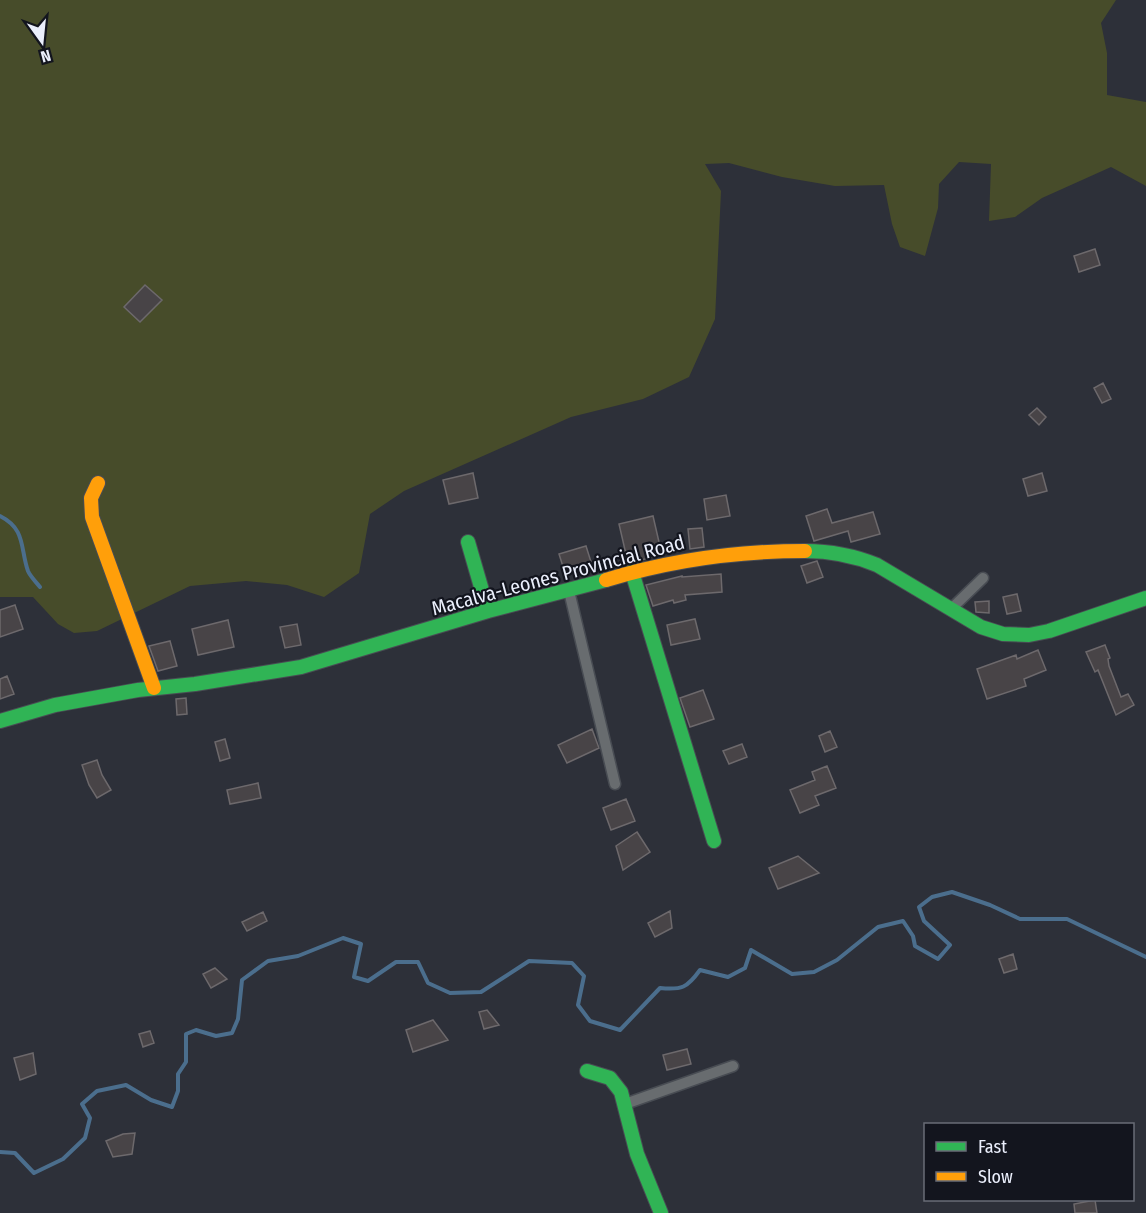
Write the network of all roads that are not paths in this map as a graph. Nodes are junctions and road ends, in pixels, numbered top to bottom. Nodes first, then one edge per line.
1 (98, 483) dead end
2 (468, 542) dead end
3 (632, 572) junction
4 (983, 578) dead end
5 (569, 591) junction
6 (1146, 597) edge
7 (951, 609) junction
8 (488, 611) junction
9 (154, 688) junction
10 (0, 721) edge
11 (615, 784) dead end
12 (714, 841) dead end
13 (733, 1066) dead end
14 (587, 1071) dead end
15 (625, 1104) junction
16 (661, 1213) edge

1 - 9 street
2 - 8 street
3 - 5 street, Macalva-Leones Provincial Road
3 - 7 street, Macalva-Leones Provincial Road
3 - 12 street
4 - 7 street
5 - 8 street, Macalva-Leones Provincial Road
5 - 11 street
6 - 7 street, Macalva-Leones Provincial Road
8 - 9 street, Macalva-Leones Provincial Road
9 - 10 street, Macalva-Leones Provincial Road
13 - 15 street
14 - 15 street
15 - 16 street

